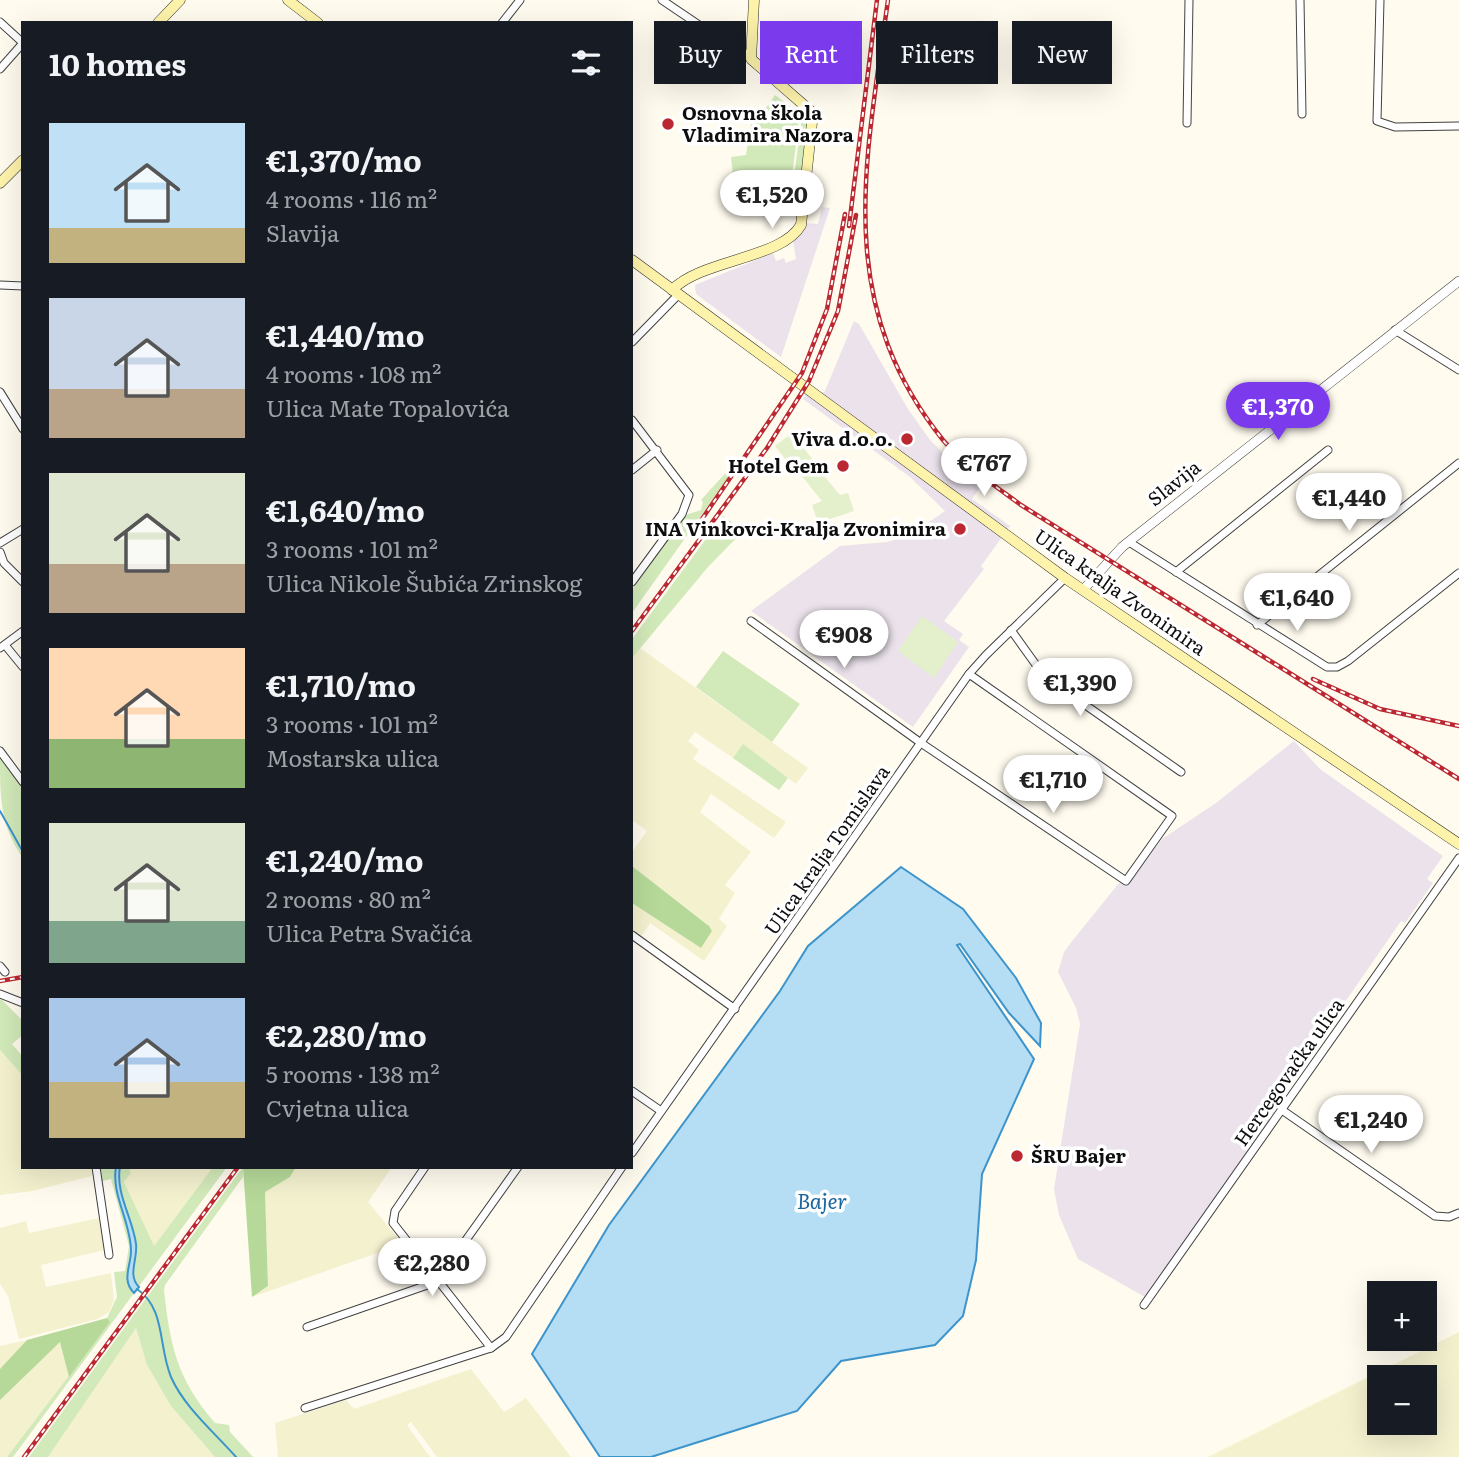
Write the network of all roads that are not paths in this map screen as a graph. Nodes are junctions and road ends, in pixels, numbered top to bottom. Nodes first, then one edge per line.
1 (180, 0) edge
2 (288, 0) edge
3 (520, 0) edge
4 (662, 0) edge
5 (754, 0) edge
6 (1189, 0) edge
7 (1300, 0) edge
8 (1380, 0) edge
9 (160, 21) edge
10 (315, 21) edge
11 (504, 21) edge
12 (0, 22) edge
13 (21, 41) edge
14 (21, 45) edge
15 (749, 54) junction
16 (0, 69) edge
17 (1302, 114) dead end
18 (1187, 123) dead end
19 (1459, 126) edge
20 (21, 162) edge
21 (0, 183) edge
22 (633, 261) edge
23 (1459, 281) edge
24 (0, 285) edge
25 (21, 286) edge
26 (675, 293) junction
27 (1395, 330) junction
28 (633, 341) edge
29 (1459, 369) edge
30 (0, 392) edge
31 (633, 421) edge
32 (21, 426) edge
33 (657, 450) junction
34 (1328, 450) dead end
35 (1459, 463) edge
36 (633, 469) edge
37 (21, 530) edge
38 (1129, 542) junction
39 (0, 543) edge
40 (0, 552) edge
41 (1177, 572) junction
42 (1459, 573) edge
43 (1065, 578) junction
44 (21, 580) edge
45 (633, 581) edge
46 (1083, 590) junction
47 (751, 621) dead end
48 (1257, 625) junction
49 (1011, 630) junction
50 (21, 633) edge
51 (2, 647) edge
52 (21, 665) edge
53 (970, 674) junction
54 (921, 743) junction
55 (0, 751) edge
56 (1181, 772) dead end
57 (21, 779) edge
58 (1459, 844) edge
59 (1459, 858) edge
60 (633, 936) edge
61 (2, 994) edge
62 (21, 1002) edge
63 (735, 1009) junction
64 (633, 1092) edge
65 (1282, 1110) junction
66 (660, 1111) junction
67 (633, 1152) edge
68 (96, 1169) edge
69 (424, 1169) edge
70 (517, 1169) edge
71 (621, 1169) edge
72 (1459, 1213) edge
73 (109, 1255) dead end
74 (436, 1282) junction
75 (1144, 1305) dead end
76 (307, 1327) dead end
77 (491, 1348) junction
78 (305, 1408) dead end

1 - 9 main road
2 - 10 main road
3 - 11 street
4 - 15 street
5 - 15 main road
6 - 18 street
7 - 17 street
8 - 19 street
12 - 13 street
14 - 16 street
15 - 26 main road
20 - 21 main road
22 - 26 main road, Ulica kralja Zvonimira
23 - 27 street, Slavija
24 - 25 street
26 - 28 street
26 - 43 main road, Ulica kralja Zvonimira
27 - 29 street
27 - 38 street, Slavija
30 - 32 street
31 - 33 street
33 - 36 street
33 - 45 street
34 - 41 street
35 - 48 street
37 - 39 street
38 - 41 street
38 - 46 street, Slavija
40 - 44 street
41 - 48 street
42 - 48 street
43 - 46 main road, Ulica kralja Zvonimira
43 - 49 street, Ulica kralja Tomislava
46 - 58 main road, Ulica kralja Zvonimira
47 - 54 street
49 - 53 street, Ulica kralja Tomislava
49 - 56 street
50 - 51 street
51 - 52 street
53 - 54 street, Ulica kralja Tomislava
53 - 54 street
54 - 63 street, Ulica kralja Tomislava
55 - 57 street
59 - 65 street, Hercegovačka ulica
60 - 63 street
61 - 62 street
63 - 66 street, Ulica kralja Tomislava
64 - 66 street
65 - 72 street
65 - 75 street, Hercegovačka ulica
66 - 67 street, Ulica kralja Tomislava
68 - 73 street
69 - 74 street
70 - 74 street
71 - 77 street
74 - 76 street
74 - 77 street
77 - 78 street

